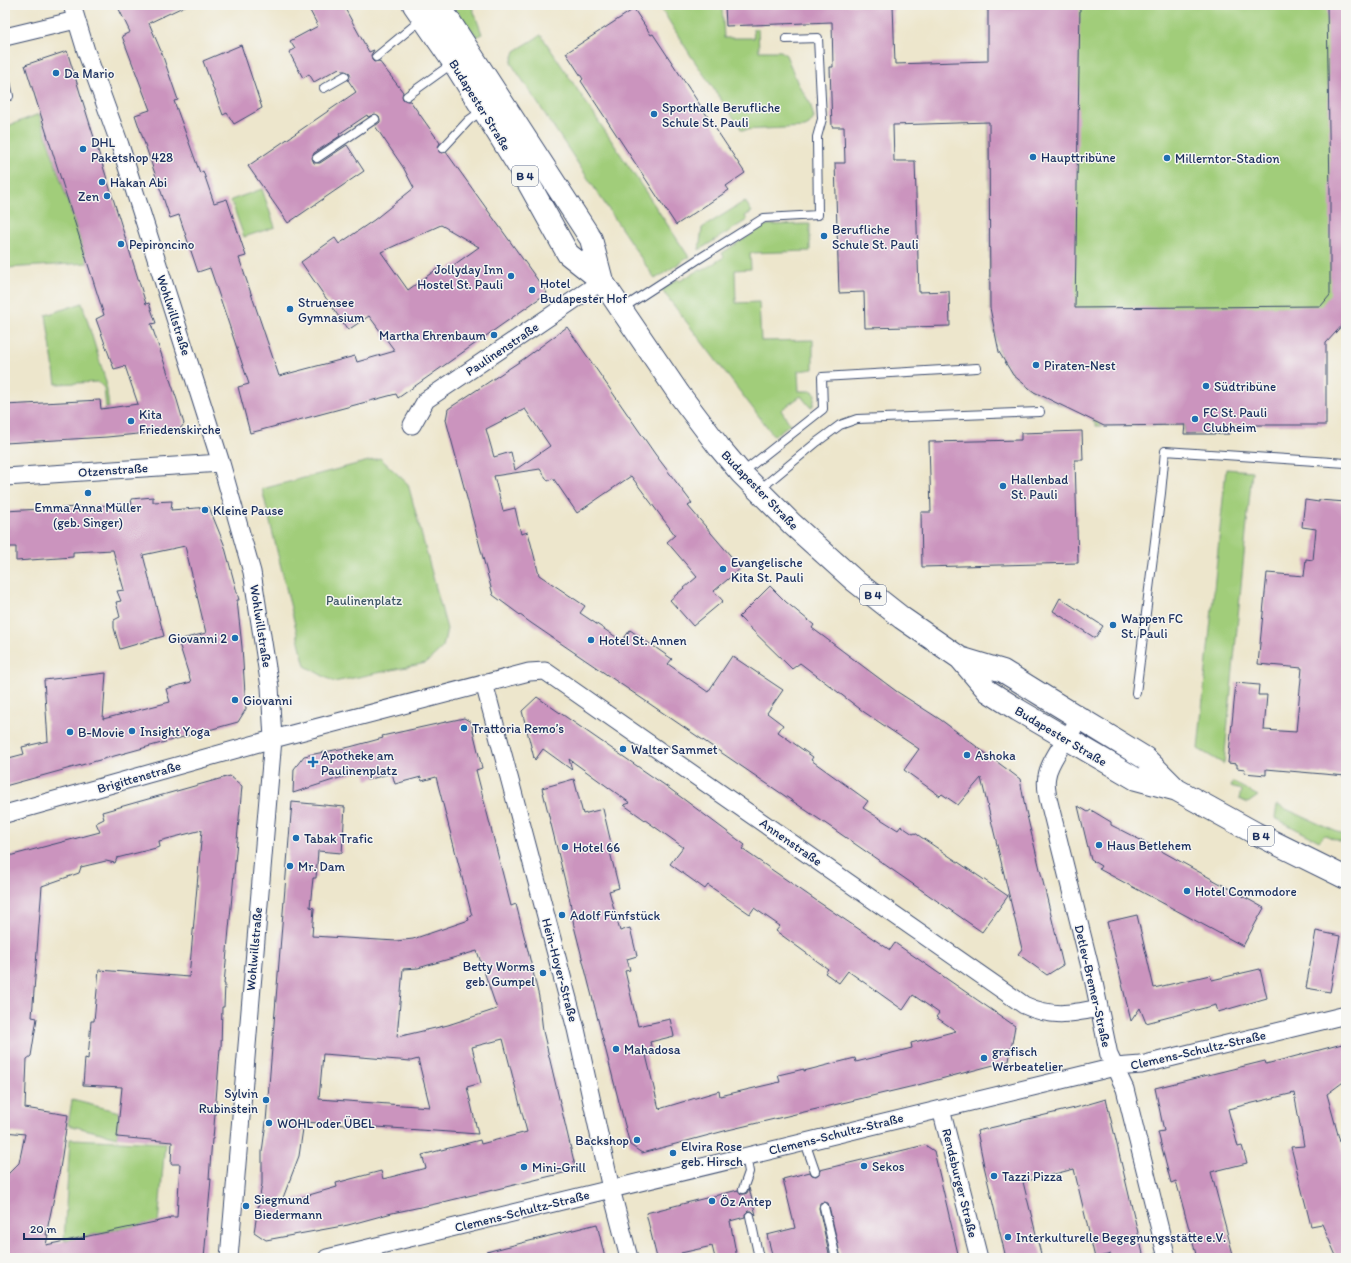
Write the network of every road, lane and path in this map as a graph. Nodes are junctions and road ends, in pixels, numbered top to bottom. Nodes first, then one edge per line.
1 (425, 9) edge
2 (74, 12) edge
3 (5, 37) edge
4 (786, 39) dead end
5 (376, 57) dead end
6 (454, 63) junction
7 (345, 76) dead end
8 (5, 77) edge
9 (324, 88) dead end
10 (9, 96) dead end
11 (407, 96) dead end
12 (484, 110) junction
13 (375, 119) dead end
14 (443, 148) dead end
15 (317, 158) dead end
16 (602, 281) junction
17 (621, 310) junction
18 (977, 368) dead end
19 (1040, 412) dead end
20 (412, 425) dead end
21 (221, 463) junction
22 (1346, 463) edge
23 (741, 473) junction
24 (5, 477) edge
25 (758, 491) junction
26 (960, 658) junction
27 (484, 683) junction
28 (1136, 693) dead end
29 (1080, 718) junction
30 (273, 739) junction
31 (1067, 739) junction
32 (1177, 790) junction
33 (5, 814) edge
34 (1346, 878) edge
35 (1100, 1008) junction
36 (1346, 1015) edge
37 (1115, 1067) junction
38 (941, 1109) junction
39 (805, 1142) junction
40 (746, 1156) junction
41 (815, 1171) dead end
42 (611, 1189) junction
43 (743, 1189) dead end
44 (824, 1208) dead end
45 (750, 1216) dead end
46 (229, 1258) edge
47 (327, 1258) edge
48 (629, 1258) edge
49 (759, 1258) edge
50 (836, 1258) edge
51 (980, 1258) edge
52 (1167, 1258) edge

1 - 5 lane
1 - 6 main road, Budapester Straße / B 4
1 - 16 main road, Budapester Straße / B 4
2 - 3 street
2 - 21 street, Wohlwillstraße
4 - 17 lane
6 - 11 lane
6 - 12 main road, Budapester Straße / B 4
7 - 9 lane
8 - 10 lane
12 - 14 lane
12 - 16 main road, Budapester Straße / B 4
13 - 15 lane
16 - 17 main road, Budapester Straße / B 4
16 - 20 street, Paulinenstraße
17 - 23 main road, Budapester Straße / B 4
18 - 23 lane
19 - 25 lane
21 - 24 street, Otzenstraße
21 - 30 street, Wohlwillstraße
22 - 28 lane
23 - 25 main road, Budapester Straße / B 4
25 - 26 main road, Budapester Straße / B 4
26 - 29 main road, Budapester Straße / B 4
26 - 31 main road, Budapester Straße / B 4
27 - 30 street
27 - 35 street, Annenstraße
27 - 42 street, Hein-Hoyer-Straße
29 - 31 street, Detlev-Bremer-Straße
29 - 32 main road, Budapester Straße / B 4
30 - 33 street, Brigittenstraße
30 - 46 street, Wohlwillstraße
31 - 32 main road, Budapester Straße / B 4
31 - 35 street, Detlev-Bremer-Straße
32 - 34 main road, Budapester Straße / B 4
35 - 37 street, Detlev-Bremer-Straße
36 - 37 street, Clemens-Schultz-Straße
37 - 38 street, Clemens-Schultz-Straße
37 - 52 street, Detlev-Bremer-Straße
38 - 39 street, Clemens-Schultz-Straße
38 - 51 street, Rendsburger Straße
39 - 40 street, Clemens-Schultz-Straße
39 - 41 lane
40 - 42 street, Clemens-Schultz-Straße
40 - 43 lane
42 - 47 street, Clemens-Schultz-Straße
42 - 48 street, Hein-Hoyer-Straße
44 - 50 lane
45 - 49 lane

